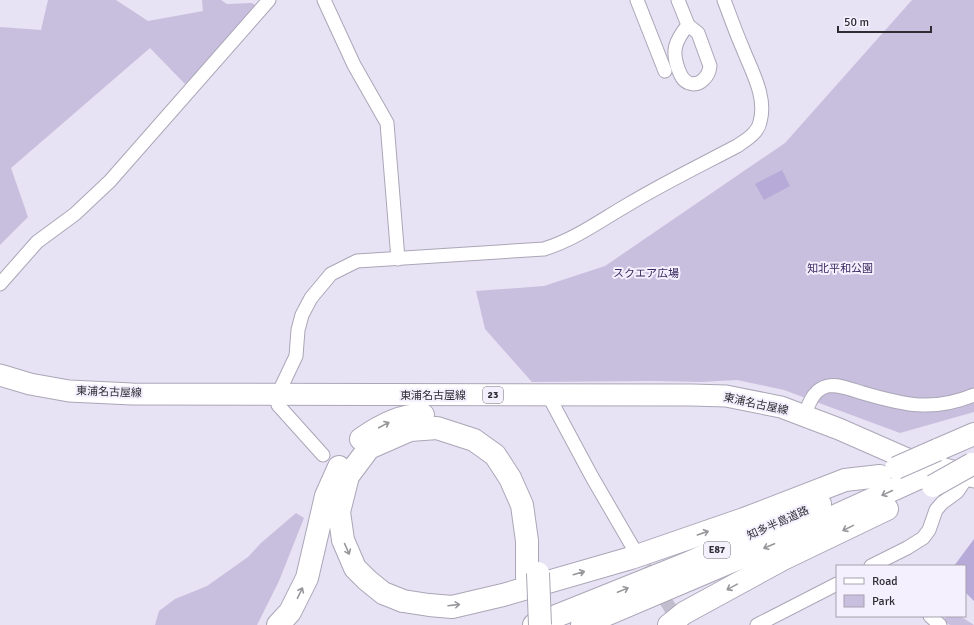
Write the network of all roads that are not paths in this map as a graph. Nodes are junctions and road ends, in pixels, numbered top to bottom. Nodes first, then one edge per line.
1 (269, 0) edge
2 (324, 0) edge
3 (637, 0) edge
4 (678, 0) edge
5 (724, 0) edge
6 (688, 25) dead end
7 (665, 71) dead end
8 (398, 259) junction
9 (0, 284) edge
10 (0, 375) edge
11 (278, 394) junction
12 (548, 395) junction
13 (974, 396) edge
14 (804, 416) junction
15 (974, 434) edge
16 (323, 455) dead end
17 (970, 465) edge
18 (888, 472) junction
19 (928, 481) junction
20 (635, 551) tunnel mouth
21 (885, 563) edge
22 (532, 575) junction
23 (836, 585) edge
24 (278, 625) edge
25 (527, 625) edge
26 (534, 625) edge
27 (540, 625) edge
28 (582, 625) edge
29 (669, 625) edge
30 (757, 625) edge

1 - 9 street
2 - 8 street
3 - 7 street
4 - 6 street
5 - 8 street
8 - 11 street
10 - 11 main road, 東浦名古屋線 / 23
11 - 12 main road, 東浦名古屋線 / 23
11 - 16 street
12 - 14 main road, 東浦名古屋線 / 23
12 - 20 street
13 - 14 street
14 - 17 main road, 東浦名古屋線 / 23
15 - 18 highway, 知多半島道路 / E87, bridge
17 - 19 highway, 知多半島道路 / E87
17 - 21 street
22 -> 18 highway
26 -> 18 highway, 知多半島道路 / E87
19 -> 28 highway, 知多半島道路 / E87
19 -> 29 highway
24 -> 22 highway
22 - 25 highway
22 - 27 highway, bridge
23 - 30 street

